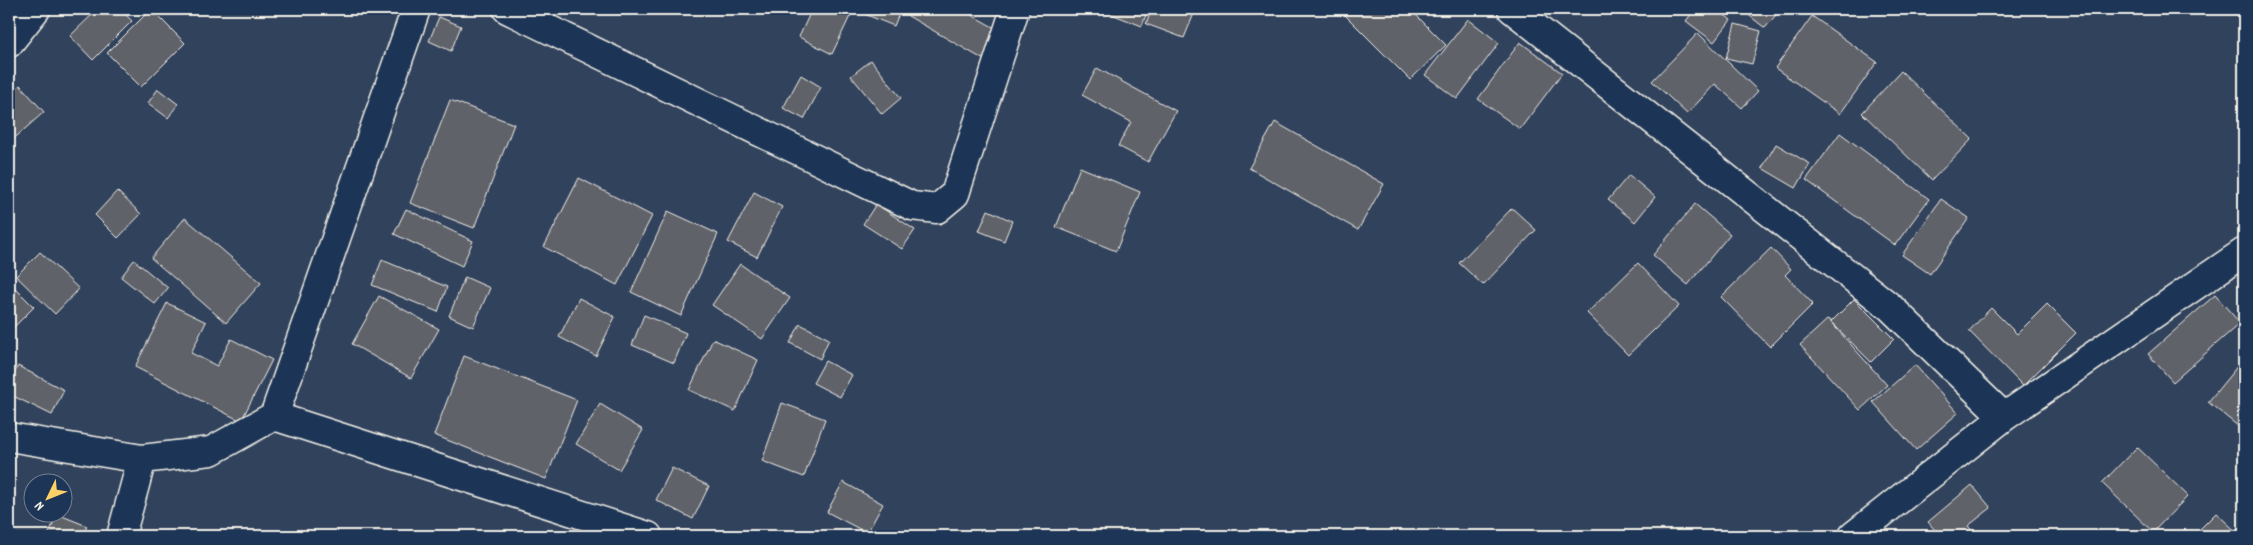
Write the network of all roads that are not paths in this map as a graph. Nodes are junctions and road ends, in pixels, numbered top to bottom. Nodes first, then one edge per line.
1 (36, 9) edge
2 (416, 9) edge
3 (507, 9) edge
4 (1015, 9) edge
5 (1512, 9) edge
6 (9, 43) edge
7 (2244, 252) edge
8 (274, 416) junction
9 (2004, 417) junction
10 (9, 437) edge
11 (142, 460) junction
12 (121, 536) edge
13 (648, 536) edge
14 (1853, 536) edge

1 - 6 street
2 - 8 street
3 - 4 street
5 - 9 street
7 - 9 street
8 - 11 street
8 - 13 street
9 - 14 street
10 - 11 street
11 - 12 street

